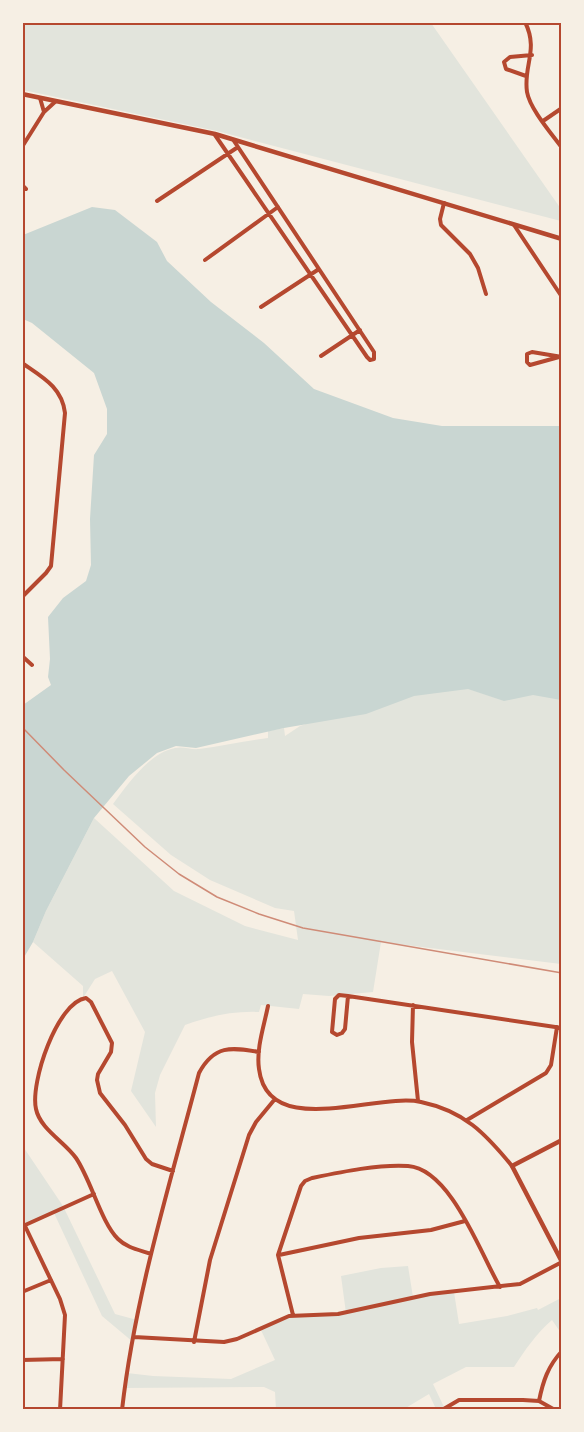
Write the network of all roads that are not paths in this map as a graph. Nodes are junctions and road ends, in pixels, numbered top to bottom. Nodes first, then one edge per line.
1 (525, 22) edge
2 (532, 55) junction
3 (526, 76) junction
4 (22, 94) edge
5 (40, 98) junction
6 (56, 101) junction
7 (561, 108) edge
8 (44, 112) junction
9 (543, 121) junction
10 (215, 134) junction
11 (234, 140) junction
12 (22, 147) edge
13 (238, 147) junction
14 (561, 148) edge
15 (228, 154) junction
16 (157, 201) dead end
17 (444, 203) junction
18 (279, 207) junction
19 (269, 214) junction
20 (514, 225) junction
21 (561, 239) edge
22 (205, 260) dead end
23 (319, 269) junction
24 (310, 274) junction
25 (486, 294) dead end
26 (561, 297) edge
27 (261, 307) dead end
28 (360, 330) junction
29 (352, 336) junction
30 (321, 356) dead end
31 (560, 357) edge
32 (22, 363) edge
33 (22, 597) edge
34 (22, 656) edge
35 (32, 665) dead end
36 (348, 996) junction
37 (413, 1005) junction
38 (268, 1006) dead end
39 (559, 1027) edge
40 (259, 1052) junction
41 (275, 1099) junction
42 (418, 1101) junction
43 (467, 1119) junction
44 (561, 1140) edge
45 (512, 1166) junction
46 (174, 1170) junction
47 (94, 1194) junction
48 (465, 1221) junction
49 (24, 1226) edge
50 (152, 1254) junction
51 (279, 1255) junction
52 (561, 1262) edge
53 (51, 1280) junction
54 (500, 1287) junction
55 (22, 1292) edge
56 (292, 1315) junction
57 (134, 1337) junction
58 (194, 1342) junction
59 (561, 1351) edge
60 (63, 1359) junction
61 (22, 1360) edge
62 (539, 1401) junction
63 (443, 1408) edge
64 (60, 1410) edge
65 (122, 1410) edge
66 (555, 1410) edge

1 - 2 street
2 - 3 street
2 - 3 street
3 - 9 street
4 - 5 street
5 - 6 street
5 - 8 street
6 - 8 street
6 - 10 street
7 - 9 street
8 - 12 street
9 - 14 street
10 - 11 street
10 - 15 street
11 - 13 street
11 - 17 street
13 - 15 street
13 - 18 street
15 - 16 street
15 - 19 street
17 - 20 street
17 - 25 street
18 - 19 street
18 - 23 street
19 - 22 street
19 - 24 street
20 - 21 street
20 - 26 street
23 - 24 street
23 - 28 street
24 - 27 street
24 - 29 street
28 - 29 street
28 - 29 street
29 - 30 street
31 - 31 street
32 - 33 street
34 - 35 street
36 - 36 street
36 - 37 street
37 - 39 street
37 - 42 street
38 - 40 street
39 - 43 street
40 - 41 street
40 - 46 street
41 - 42 street
41 - 58 street
42 - 43 street
43 - 45 street
44 - 45 street
45 - 52 street
46 - 47 street
46 - 50 street
47 - 49 street
47 - 50 street
48 - 51 street
48 - 51 street
48 - 54 street
49 - 53 street
50 - 57 street
51 - 56 street
52 - 54 street
53 - 55 street
53 - 60 street
54 - 56 street
56 - 58 street
57 - 58 street
57 - 65 street
59 - 62 street
60 - 61 street
60 - 64 street
62 - 63 street
62 - 66 street

